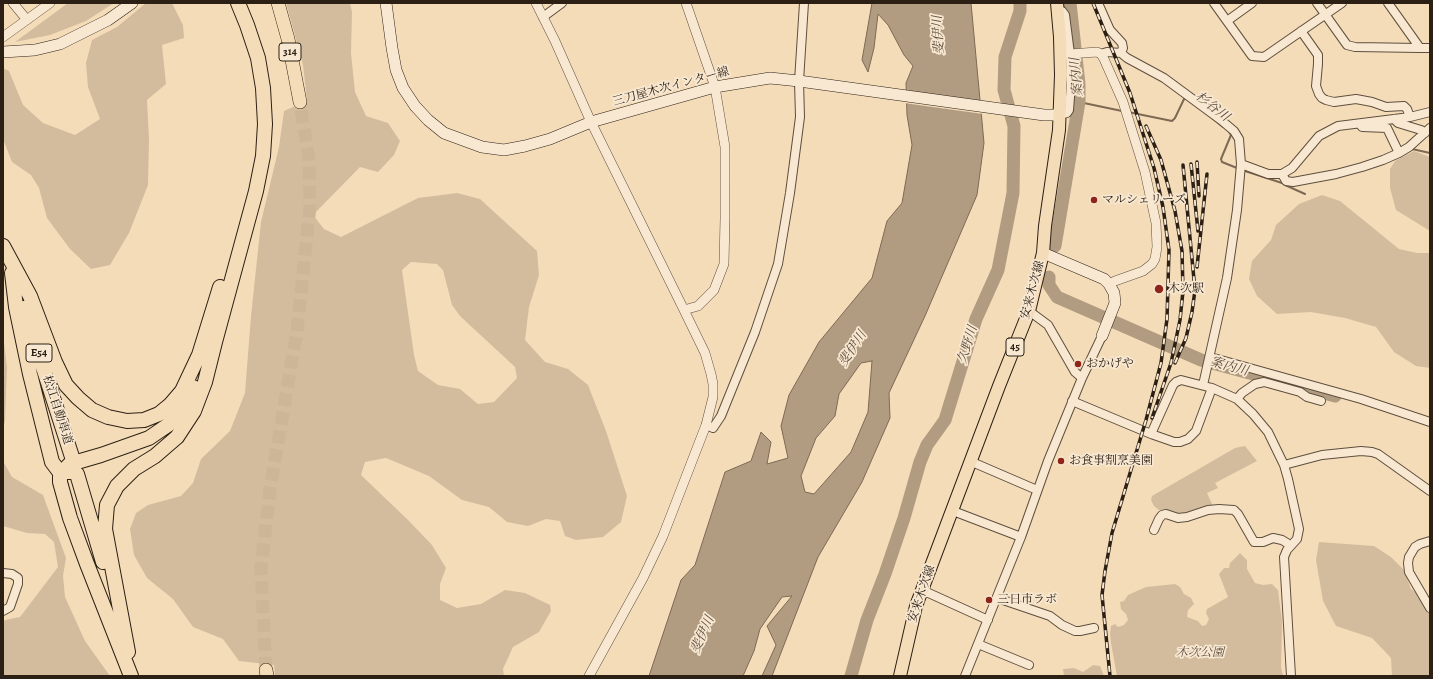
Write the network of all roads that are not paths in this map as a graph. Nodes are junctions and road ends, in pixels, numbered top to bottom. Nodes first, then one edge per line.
1 (13, 3) edge
2 (50, 3) edge
3 (132, 3) edge
4 (232, 3) edge
5 (238, 3) edge
6 (278, 3) edge
7 (386, 3) edge
8 (536, 3) edge
9 (562, 3) edge
10 (686, 3) edge
11 (804, 3) edge
12 (1098, 3) edge
13 (1214, 3) edge
14 (1252, 3) edge
15 (1317, 3) edge
16 (1342, 3) edge
17 (1388, 3) edge
18 (1058, 7) edge
19 (1325, 15) junction
20 (544, 17) junction
21 (27, 20) junction
22 (1227, 22) junction
23 (1302, 31) junction
24 (3, 37) edge
25 (1420, 48) junction
26 (1430, 48) edge
27 (7, 52) edge
28 (1121, 52) junction
29 (1074, 53) junction
30 (1101, 54) junction
31 (804, 82) junction
32 (715, 87) junction
33 (300, 102) tunnel mouth
34 (1430, 112) edge
35 (1059, 115) junction
36 (1410, 117) junction
37 (1394, 119) junction
38 (591, 122) junction
39 (1359, 123) junction
40 (1428, 131) edge
41 (1399, 153) junction
42 (1241, 164) junction
43 (1282, 174) junction
44 (3, 246) edge
45 (1043, 253) junction
46 (12, 273) junction
47 (1109, 284) junction
48 (684, 310) junction
49 (1029, 311) junction
50 (1102, 336) joint
51 (199, 355) junction
52 (1209, 360) junction
53 (1082, 378) junction
54 (1269, 378) junction
55 (1208, 386) junction
56 (1237, 399) junction
57 (1072, 401) junction
58 (1321, 401) dead end
59 (194, 412) junction
60 (1430, 422) edge
61 (706, 425) junction
62 (1151, 434) junction
63 (73, 460) dead end
64 (972, 462) junction
65 (1284, 465) junction
66 (62, 472) junction
67 (77, 474) dead end
68 (1037, 490) junction
69 (1430, 491) edge
70 (953, 512) junction
71 (1154, 530) dead end
72 (1021, 537) junction
73 (1430, 541) edge
74 (1289, 546) junction
75 (3, 572) edge
76 (922, 590) junction
77 (997, 598) junction
78 (1430, 608) edge
79 (3, 611) edge
80 (988, 620) junction
81 (1094, 628) dead end
82 (978, 644) junction
83 (128, 652) junction
84 (1029, 665) dead end
85 (132, 676) edge
86 (589, 676) edge
87 (900, 676) edge
88 (965, 676) edge
89 (1291, 676) edge

1 - 21 street
2 - 21 street
3 - 27 main road
4 - 51 highway
5 - 59 highway
6 - 33 highway, 314
7 - 38 main road, 三刀屋木次インター線
8 - 20 street
9 - 20 street
10 - 32 street
11 - 31 street
12 - 28 street
13 - 22 street
14 - 22 street
15 - 19 street
16 - 19 street
17 - 25 street
18 - 29 street
18 - 35 main road, 安来木次線 / 45
19 - 23 street
19 - 25 street
20 - 38 street
21 - 24 street
22 - 23 street
23 - 36 street
25 - 26 street
28 - 30 street
28 - 42 street
29 - 30 street
29 - 35 street
30 - 47 street
31 - 32 main road, 三刀屋木次インター線
31 - 35 main road, 三刀屋木次インター線
31 - 61 street
32 - 38 main road, 三刀屋木次インター線
32 - 48 street
34 - 36 street
35 - 45 main road, 安来木次線 / 45
36 - 37 street
37 - 39 street
37 - 40 street
38 - 48 street
39 - 41 street
39 - 43 street
40 - 41 street
41 - 43 street
42 - 43 street
42 - 52 street
44 - 46 highway, 松江自動車道 / E54
44 - 51 highway
45 - 47 main road
45 - 49 main road, 安来木次線 / 45
46 - 63 highway, 松江自動車道 / E54
46 - 66 highway
47 - 50 main road
48 - 61 street
49 - 53 street
49 - 64 main road, 安来木次線 / 45
50 - 53 street
51 - 66 highway
52 - 54 street
52 - 55 street
53 - 57 street
54 - 56 street
54 - 58 street
54 - 60 street
55 - 56 street
55 - 62 street
55 - 62 street
56 - 65 street
57 - 62 street
57 - 68 street
59 - 66 highway
59 - 83 highway
61 - 86 street
64 - 68 street
64 - 70 main road, 安来木次線 / 45
65 - 69 street
65 - 74 street
66 - 85 highway
67 - 83 highway
68 - 72 street
70 - 72 street
70 - 76 main road, 安来木次線 / 45
71 - 74 street
72 - 77 street
73 - 78 street
74 - 89 street
75 - 79 street
76 - 80 street
76 - 87 main road, 安来木次線 / 45
77 - 80 street
77 - 81 street
80 - 82 street
82 - 84 street
82 - 88 street
83 - 85 highway

